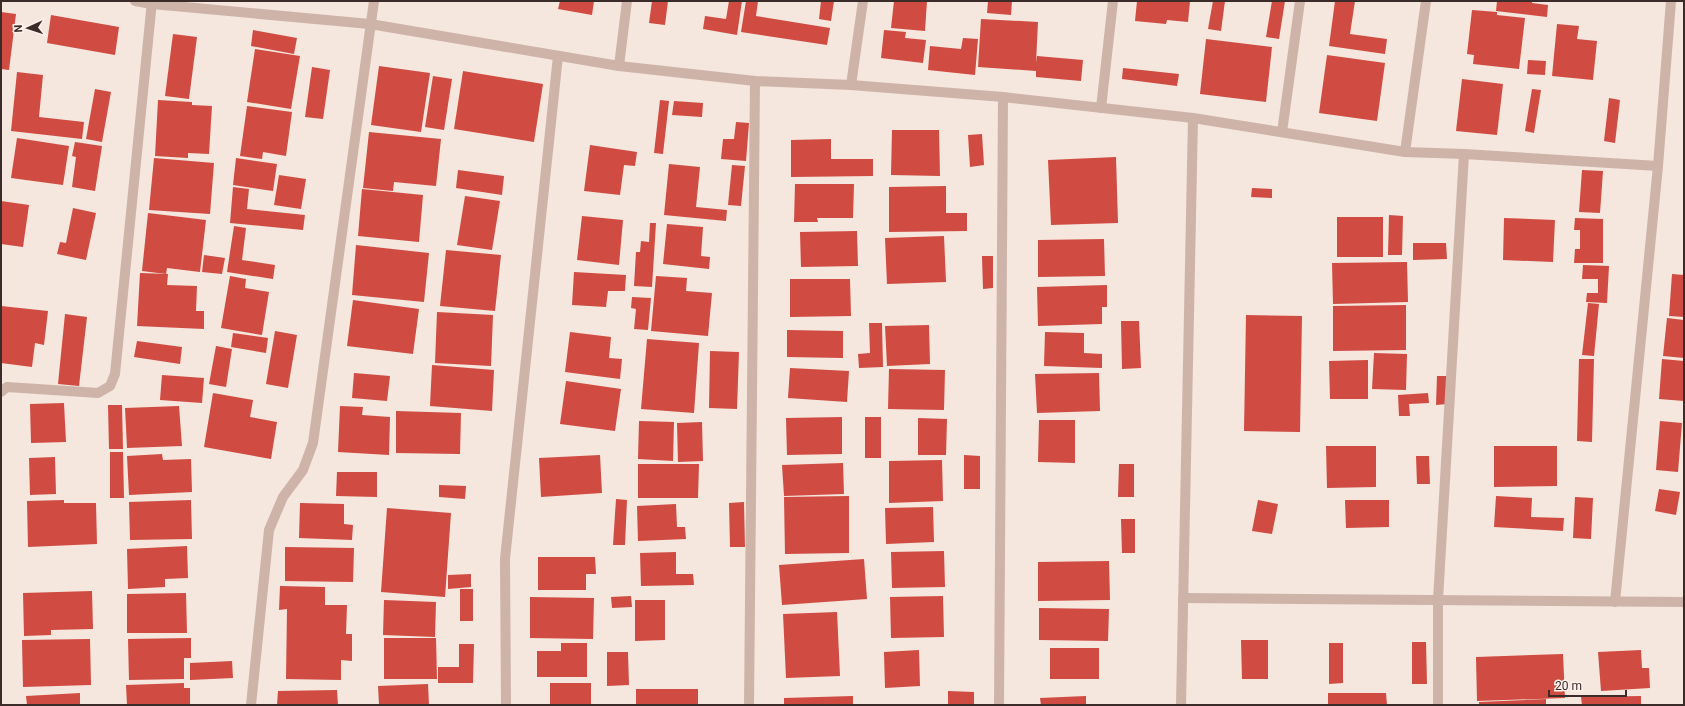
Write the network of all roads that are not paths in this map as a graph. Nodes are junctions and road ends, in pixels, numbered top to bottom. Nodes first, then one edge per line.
1 (135, 1) edge
2 (374, 1) edge
3 (627, 1) edge
4 (863, 1) edge
5 (1113, 1) edge
6 (1300, 1) edge
7 (1426, 1) edge
8 (1671, 1) edge
9 (152, 2) edge
10 (370, 24) junction
11 (558, 56) junction
12 (619, 66) junction
13 (756, 81) junction
14 (851, 84) junction
15 (1003, 97) junction
16 (1101, 108) junction
17 (1193, 118) junction
18 (1282, 132) junction
19 (1405, 152) junction
20 (1464, 154) junction
21 (1658, 166) junction
22 (1, 392) edge
23 (1183, 598) junction
24 (1438, 600) junction
25 (1615, 602) junction
26 (1684, 602) edge
27 (251, 705) edge
28 (506, 705) edge
29 (749, 705) edge
30 (999, 705) edge
31 (1181, 705) edge
32 (1438, 705) edge

1 - 9 street
2 - 10 street
3 - 12 street
4 - 14 street
5 - 16 street
6 - 18 street
7 - 19 street
8 - 21 street
9 - 10 street
9 - 22 street
10 - 11 street
10 - 27 street
11 - 12 street
11 - 28 street
12 - 13 street
13 - 14 street
13 - 29 street
14 - 15 street
15 - 16 street
15 - 30 street
16 - 17 street
17 - 18 street
17 - 23 street
18 - 19 street
19 - 20 street
20 - 21 street
20 - 24 street
21 - 25 street
23 - 24 street
23 - 31 street
24 - 25 street
24 - 32 street
25 - 26 street

